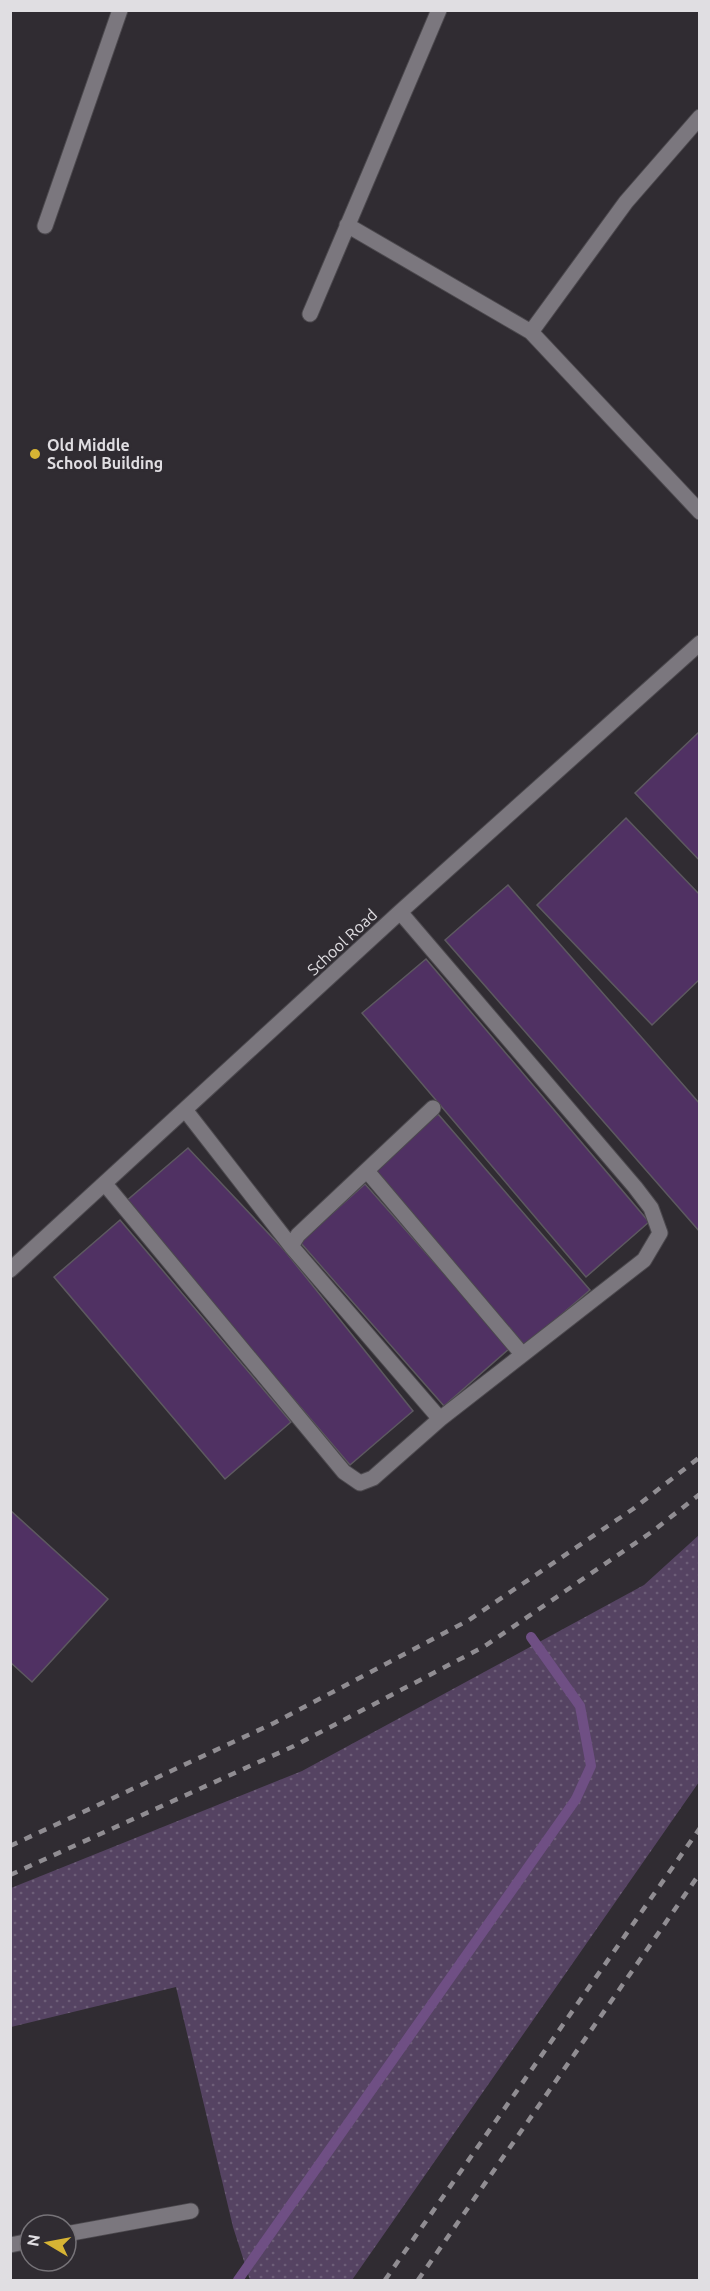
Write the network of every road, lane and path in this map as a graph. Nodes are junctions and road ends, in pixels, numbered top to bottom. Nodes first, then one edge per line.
1 (120, 10) edge
2 (439, 10) edge
3 (699, 117) edge
4 (347, 225) junction
5 (45, 226) dead end
6 (310, 314) dead end
7 (531, 332) junction
8 (699, 513) edge
9 (699, 643) edge
10 (400, 912) junction
11 (433, 1108) dead end
12 (186, 1111) junction
13 (367, 1171) junction
14 (105, 1184) junction
15 (291, 1246) junction
16 (10, 1270) edge
17 (522, 1354) junction
18 (440, 1419) junction
19 (191, 2211) dead end
20 (78, 2233) edge

1 - 5 street
2 - 4 street
3 - 7 street
4 - 6 street
4 - 7 street
7 - 8 street
9 - 10 street, School Road
10 - 12 street, School Road
10 - 17 street
11 - 13 street
12 - 14 street, School Road
12 - 15 street
13 - 15 street
13 - 17 street
14 - 16 street, School Road
14 - 18 street
15 - 18 street
17 - 18 street
19 - 20 street

